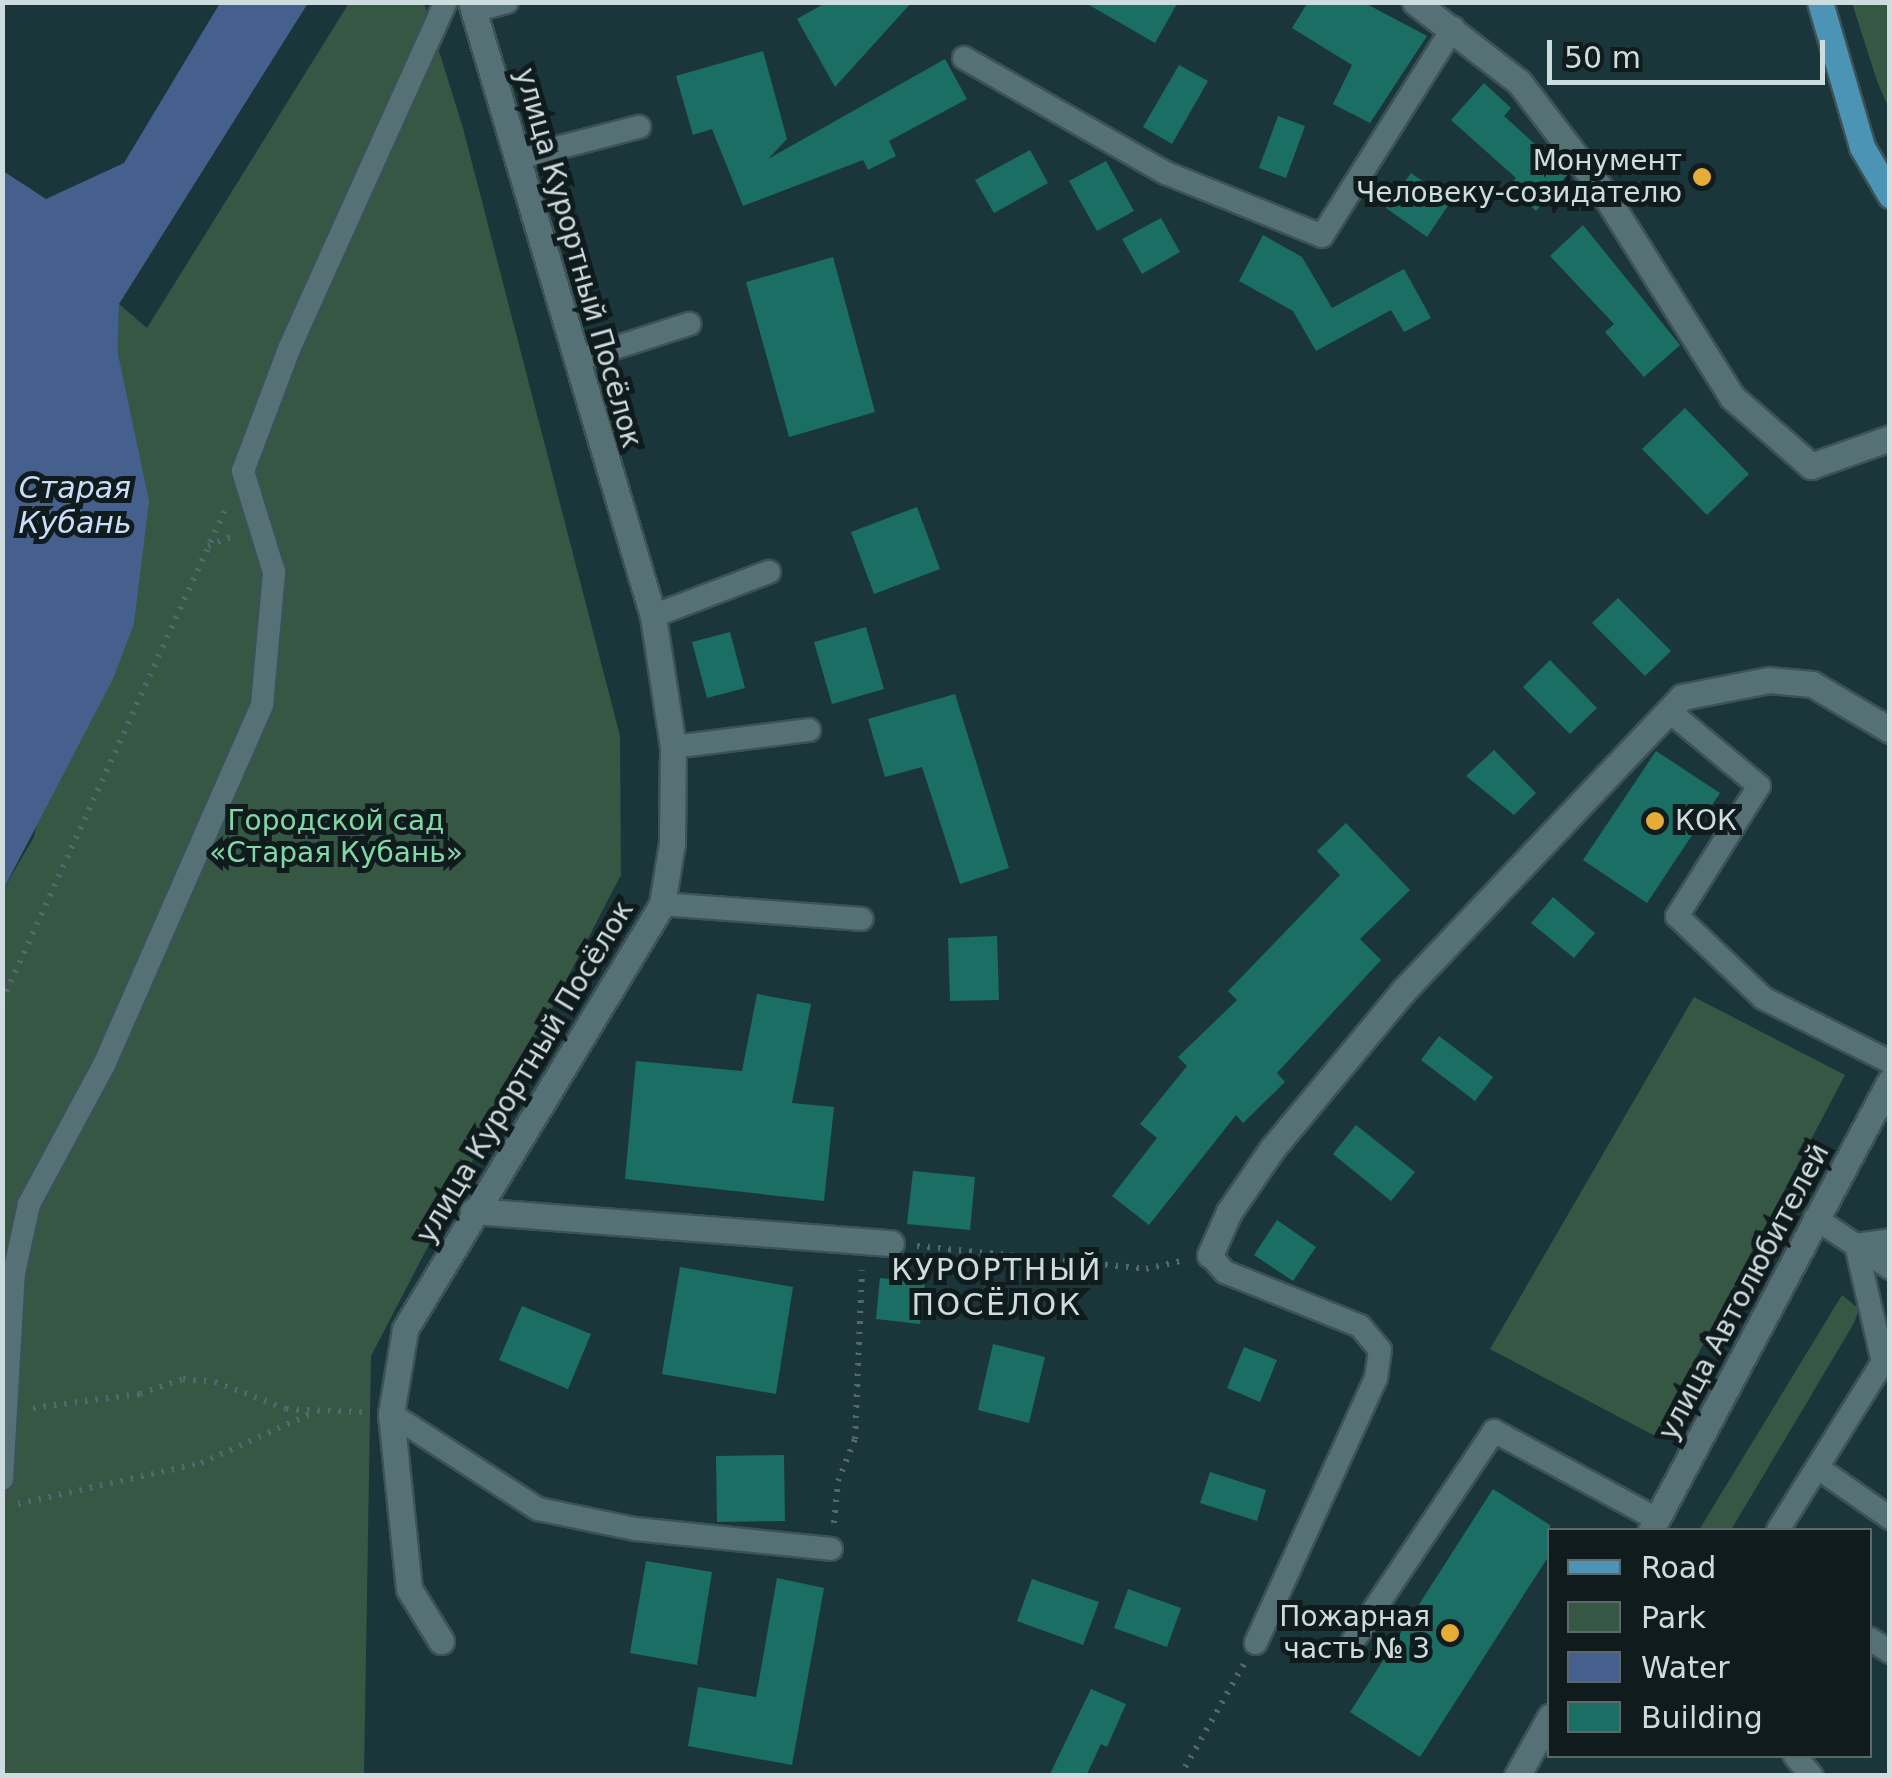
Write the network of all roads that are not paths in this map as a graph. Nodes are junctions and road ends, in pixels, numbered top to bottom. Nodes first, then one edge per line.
1 (446, 2) edge
2 (507, 2) edge
3 (1415, 2) edge
4 (1820, 2) edge
5 (472, 7) edge
6 (1454, 28) junction
7 (964, 58) dead end
8 (639, 127) dead end
9 (518, 158) junction
10 (1890, 195) edge
11 (689, 324) dead end
12 (577, 360) junction
13 (1890, 438) edge
14 (770, 572) dead end
15 (653, 616) junction
16 (1669, 710) junction
17 (809, 730) dead end
18 (1890, 730) edge
19 (673, 747) junction
20 (662, 904) junction
21 (861, 920) dead end
22 (1890, 1062) edge
23 (1887, 1089) edge
24 (474, 1211) junction
25 (1815, 1218) junction
26 (1890, 1240) edge
27 (891, 1244) road end
28 (1856, 1245) junction
29 (1210, 1255) joint
30 (1890, 1268) edge
31 (391, 1414) junction
32 (1818, 1468) junction
33 (2, 1480) edge
34 (1890, 1518) edge
35 (1654, 1525) edge
36 (1779, 1528) edge
37 (831, 1549) road end
38 (441, 1641) dead end
39 (1256, 1643) road end
40 (1349, 1646) dead end
41 (1547, 1722) edge
42 (1517, 1776) edge

1 - 33 lane
2 - 5 lane
3 - 6 street
4 - 10 main road
5 - 9 street, улица Курортный Посёлок
6 - 7 lane
6 - 13 street
8 - 9 lane
9 - 12 street, улица Курортный Посёлок
11 - 12 lane
12 - 15 street, улица Курортный Посёлок
14 - 15 lane
15 - 19 street, улица Курортный Посёлок
16 - 18 street
16 - 22 lane
16 - 29 street
17 - 19 lane
19 - 20 street, улица Курортный Посёлок
20 - 21 lane
20 - 24 street, улица Курортный Посёлок
23 - 25 street, улица Автолюбителей
24 - 27 street
24 - 31 street, улица Курортный Посёлок
25 - 28 lane
25 - 35 street, улица Автолюбителей
26 - 28 lane
28 - 30 lane
28 - 32 lane
29 - 39 lane
31 - 37 lane
31 - 38 street, улица Курортный Посёлок
32 - 34 lane
32 - 36 lane
35 - 40 lane
41 - 42 street

